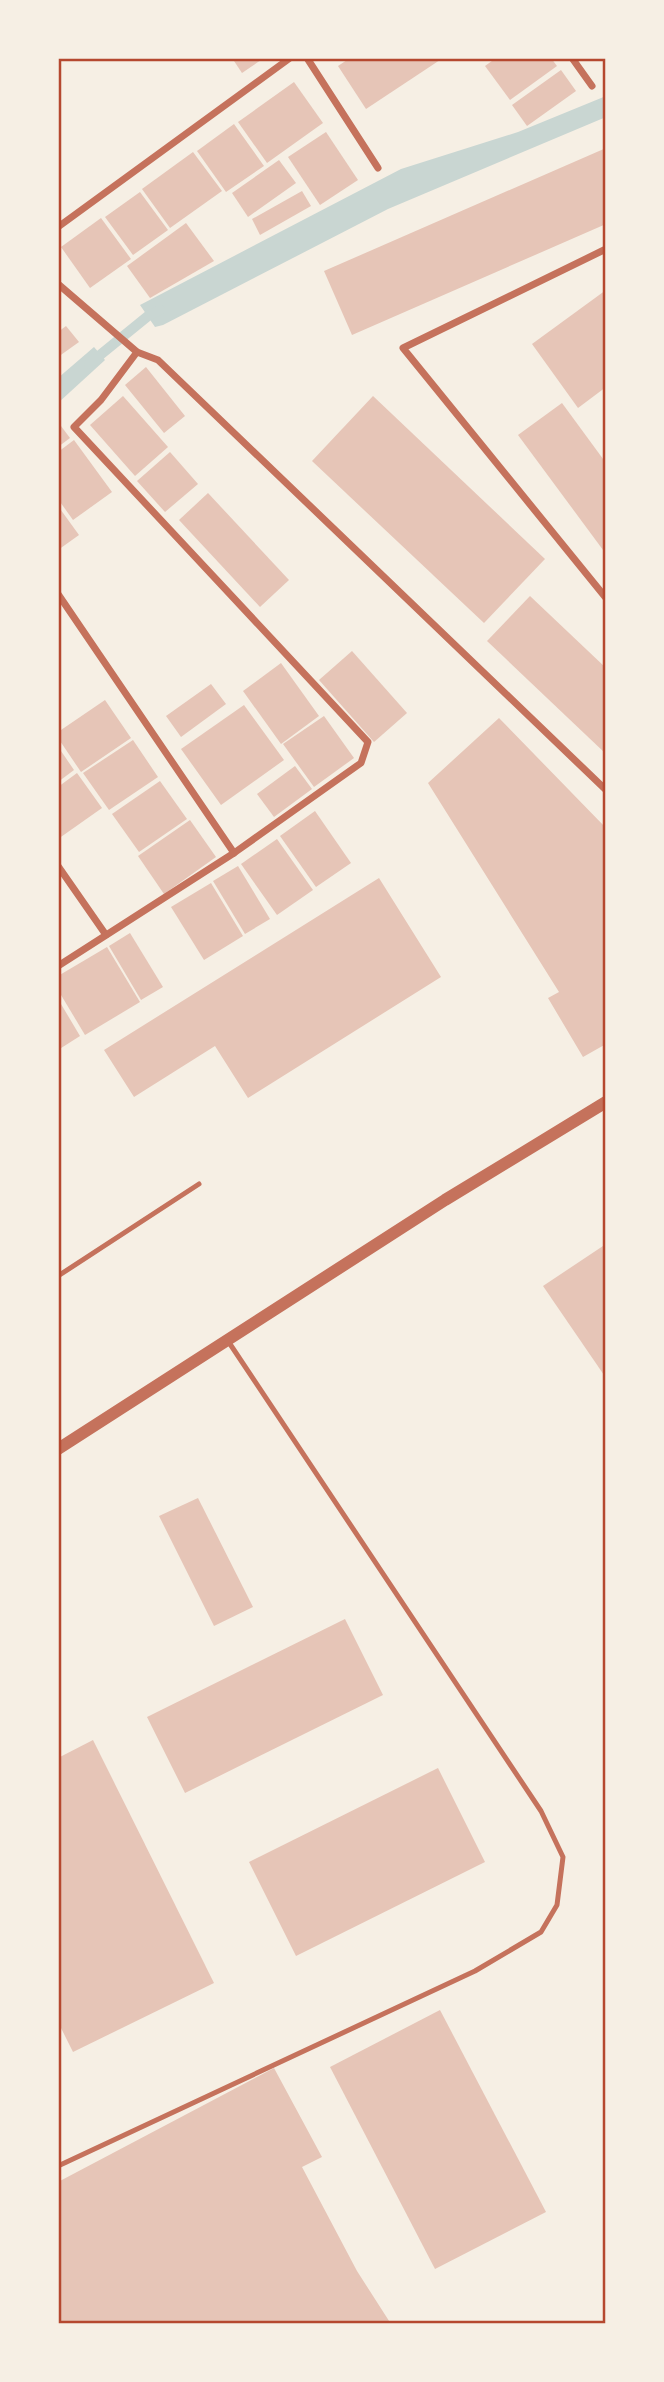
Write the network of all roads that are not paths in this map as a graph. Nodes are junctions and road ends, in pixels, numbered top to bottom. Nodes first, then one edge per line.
1 (290, 58) edge
2 (307, 58) edge
3 (572, 58) edge
4 (592, 86) dead end
5 (378, 168) dead end
6 (58, 227) edge
7 (606, 249) edge
8 (58, 284) edge
9 (137, 352) junction
10 (58, 594) edge
11 (606, 598) edge
12 (606, 790) edge
13 (234, 853) junction
14 (58, 866) edge
15 (106, 935) junction
16 (58, 966) edge
17 (606, 1102) edge
18 (199, 1184) dead end
19 (58, 1276) edge
20 (227, 1340) junction
21 (58, 1449) edge
22 (58, 2166) edge

1 - 6 street
2 - 5 street
3 - 4 street
7 - 11 street
8 - 9 street
9 - 12 street
9 - 13 street
10 - 13 street
13 - 15 street
14 - 15 street
15 - 16 street
17 - 20 street
18 - 19 lane
20 - 21 street
20 - 22 lane

